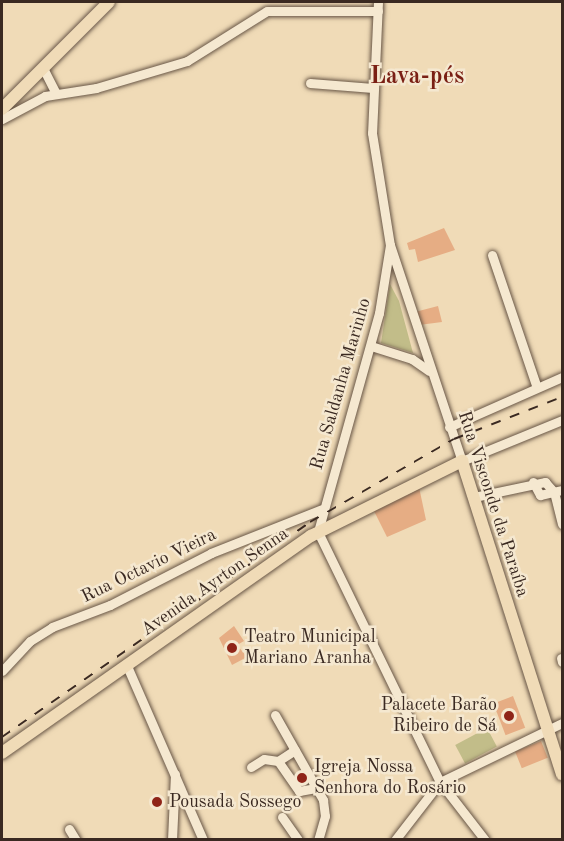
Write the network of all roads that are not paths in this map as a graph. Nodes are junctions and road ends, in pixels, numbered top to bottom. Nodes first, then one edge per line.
1 (109, 2) edge
2 (378, 6) edge
3 (43, 68) junction
4 (309, 83) dead end
5 (374, 88) junction
6 (56, 94) junction
7 (2, 109) edge
8 (2, 119) edge
9 (390, 245) junction
10 (492, 255) dead end
11 (370, 346) junction
12 (421, 350) junction
13 (412, 359) junction
14 (429, 371) junction
15 (562, 377) edge
16 (536, 386) junction
17 (562, 420) edge
18 (449, 427) junction
19 (462, 460) junction
20 (558, 491) edge
21 (474, 497) junction
22 (322, 509) junction
23 (562, 524) edge
24 (318, 532) junction
25 (128, 666) junction
26 (2, 671) edge
27 (275, 715) dead end
28 (562, 723) edge
29 (548, 730) junction
30 (296, 750) junction
31 (2, 753) edge
32 (278, 761) junction
33 (252, 766) dead end
34 (176, 774) junction
35 (562, 774) edge
36 (440, 782) junction
37 (316, 788) junction
38 (282, 817) dead end
39 (69, 829) dead end
40 (76, 840) edge
41 (172, 840) edge
42 (203, 840) edge
43 (298, 840) edge
44 (318, 840) edge
45 (395, 840) edge
46 (485, 840) edge

1 - 3 main road
2 - 5 street
2 - 6 street
3 - 6 street
3 - 7 main road
4 - 5 street
5 - 9 street
6 - 8 street
9 - 11 street, Rua Saldanha Marinho
9 - 12 street, Rua Visconde da Paraíba
10 - 16 street
11 - 13 street
11 - 22 street, Rua Saldanha Marinho
12 - 13 street
12 - 14 street, Rua Visconde da Paraíba
13 - 14 street
14 - 18 street, Rua Visconde da Paraíba
15 - 16 street
16 - 18 street
17 - 19 street
18 - 19 street, Rua Visconde da Paraíba
19 - 21 main road, Rua Visconde da Paraíba
19 - 24 main road, Avenida Ayrton Senna
20 - 21 street
20 - 23 street
21 - 29 main road, Rua Visconde da Paraíba
22 - 24 street, Rua Saldanha Marinho
22 - 26 street, Rua Octavio Vieira
24 - 25 main road, Avenida Ayrton Senna
24 - 36 street
25 - 31 main road, Avenida Ayrton Senna
25 - 34 street
27 - 30 street
28 - 29 street
29 - 35 main road, Rua Visconde da Paraíba
29 - 36 street
30 - 32 street
30 - 37 street
32 - 33 street
32 - 37 street
34 - 41 street
34 - 42 street
36 - 45 street
36 - 46 street
37 - 44 street
38 - 43 street
39 - 40 street

